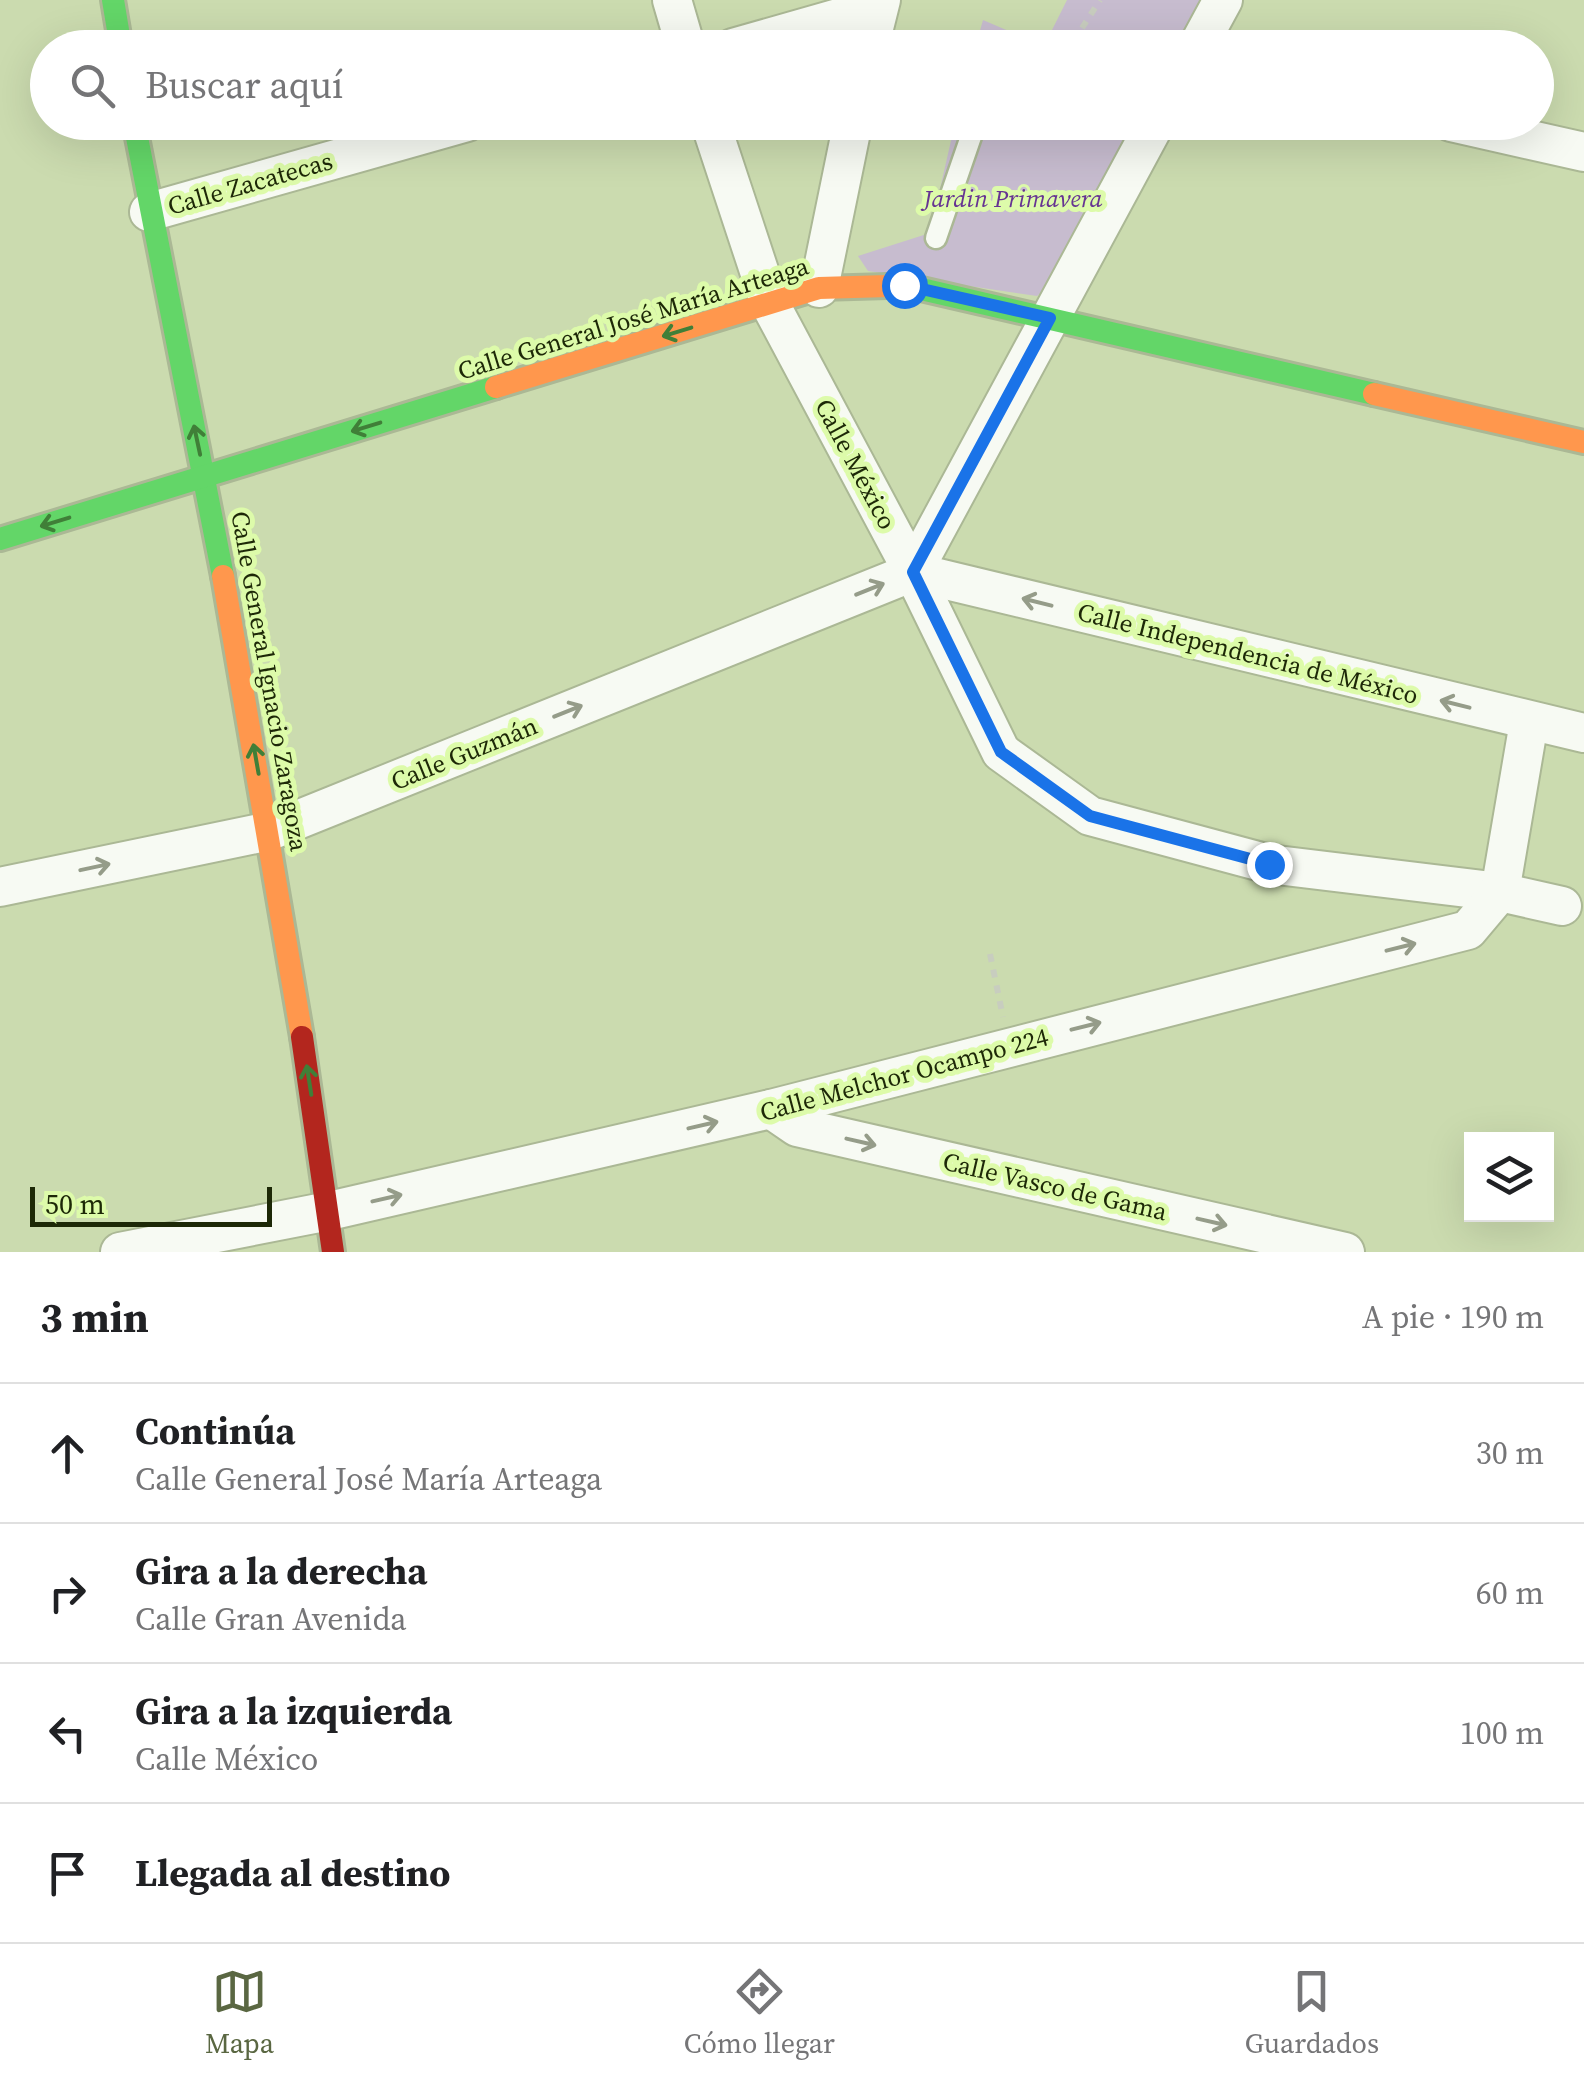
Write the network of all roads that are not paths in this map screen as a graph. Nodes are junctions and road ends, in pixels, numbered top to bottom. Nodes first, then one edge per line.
1 (114, 0) edge
2 (672, 0) edge
3 (1223, 0) edge
4 (879, 3) edge
5 (118, 30) edge
6 (681, 30) edge
7 (791, 30) edge
8 (873, 30) edge
9 (1207, 30) edge
10 (137, 140) edge
11 (403, 140) edge
12 (716, 140) edge
13 (849, 140) edge
14 (970, 140) edge
15 (1146, 140) edge
16 (1531, 140) edge
17 (1584, 152) edge
18 (149, 212) junction
19 (936, 238) dead end
20 (819, 288) junction
21 (770, 304) junction
22 (1050, 318) junction
23 (1584, 442) edge
24 (204, 476) junction
25 (0, 539) edge
26 (913, 572) junction
27 (1530, 722) junction
28 (1584, 733) edge
29 (270, 831) junction
30 (0, 887) edge
31 (1500, 892) junction
32 (1562, 906) dead end
33 (771, 1109) junction
34 (329, 1211) junction
35 (120, 1252) edge
36 (333, 1252) edge
37 (1345, 1252) edge

1 - 5 street
2 - 6 street
3 - 9 street
4 - 7 street
4 - 8 street
10 - 18 street, Calle General Ignacio Zaragoza
11 - 18 street, Calle Zacatecas
12 - 21 street, Calle México
13 - 20 street
14 - 19 lane
15 - 22 street
16 - 17 street
24 -> 18 street, Calle General Ignacio Zaragoza
20 - 21 street, Calle General José María Arteaga
20 - 22 street, Calle General José María Arteaga
21 -> 24 street, Calle General José María Arteaga
21 - 26 street, Calle México
22 - 23 street, Calle General José María Arteaga
22 - 26 street
24 -> 25 street, Calle General José María Arteaga
29 -> 24 street, Calle General Ignacio Zaragoza
27 -> 26 street, Calle Independencia de México
29 -> 26 street, Calle Guzmán
26 - 31 street, Calle México
27 - 28 street, Calle Independencia de México
27 - 31 street
30 -> 29 street, Calle Guzmán
34 -> 29 street, Calle General Ignacio Zaragoza
31 - 32 street, Calle México
33 -> 31 street, Calle Melchor Ocampo 224
34 -> 33 street, Calle Melchor Ocampo 224
33 -> 37 street, Calle Vasco de Gama
34 - 35 street, Calle Melchor Ocampo 224
34 - 36 street, Calle General Ignacio Zaragoza

